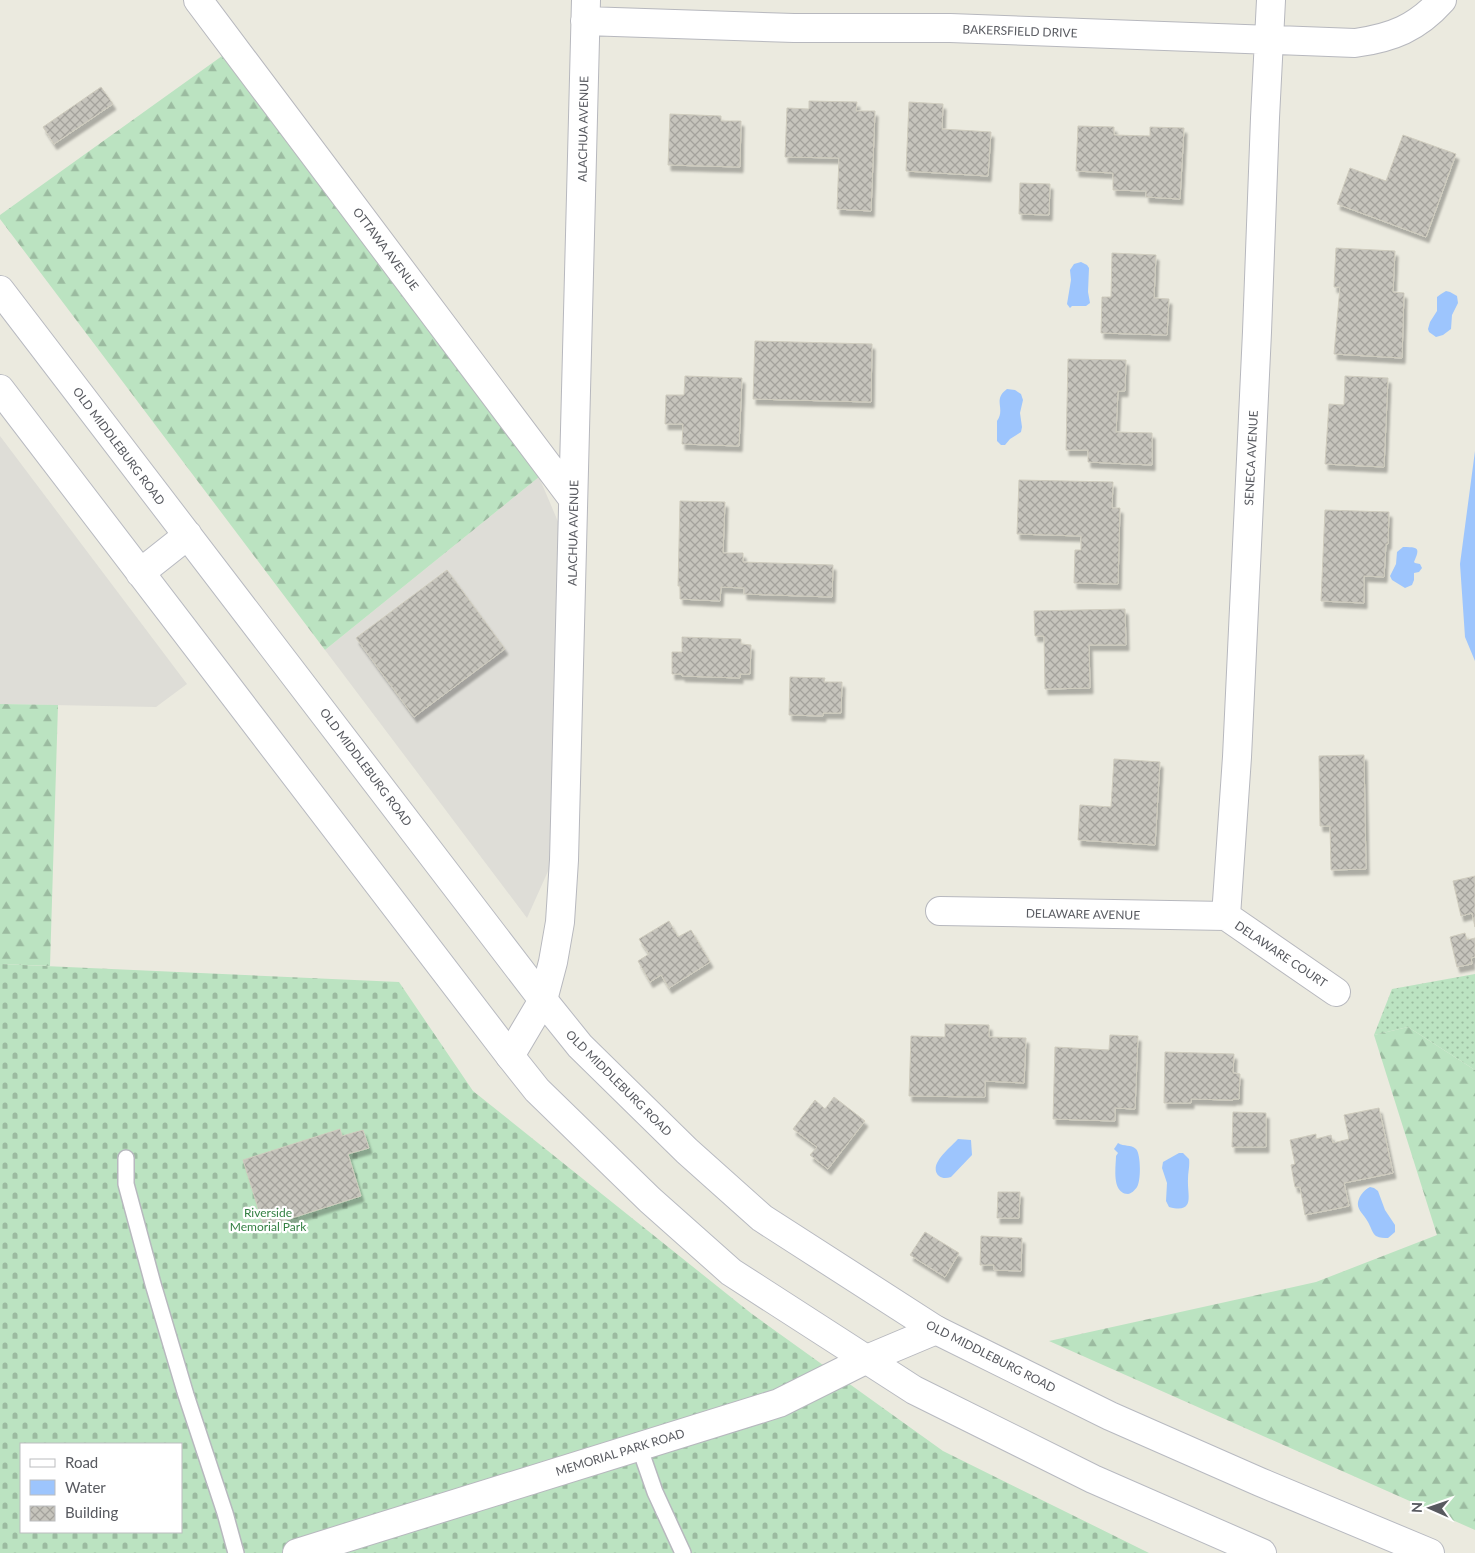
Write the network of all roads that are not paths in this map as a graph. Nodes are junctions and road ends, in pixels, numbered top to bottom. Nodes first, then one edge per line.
1 (198, 0) edge
2 (1272, 0) edge
3 (1442, 0) edge
4 (586, 10) edge
5 (1270, 39) junction
6 (0, 290) edge
7 (0, 389) edge
8 (574, 499) junction
9 (188, 535) junction
10 (140, 572) junction
11 (940, 911) dead end
12 (1226, 916) junction
13 (1336, 992) dead end
14 (542, 1000) junction
15 (510, 1056) junction
16 (126, 1158) dead end
17 (936, 1330) junction
18 (867, 1359) junction
19 (639, 1446) junction
20 (236, 1553) edge
21 (297, 1553) edge
22 (683, 1553) edge
23 (1262, 1553) edge
24 (1430, 1553) edge

1 - 8 street, OTTAWA AVENUE
2 - 5 street, SENECA AVENUE
3 - 5 street, BAKERSFIELD DRIVE
4 - 5 street, BAKERSFIELD DRIVE
4 - 8 street, ALACHUA AVENUE
5 - 12 street, SENECA AVENUE
6 - 9 street, OLD MIDDLEBURG ROAD
7 - 10 street
8 - 14 street, ALACHUA AVENUE
9 - 10 street
9 - 14 street, OLD MIDDLEBURG ROAD
10 - 15 street
11 - 12 street, DELAWARE AVENUE
12 - 13 street, DELAWARE COURT
14 - 15 street, ALACHUA AVENUE
14 - 17 street, OLD MIDDLEBURG ROAD
15 - 18 street
16 - 20 lane
17 - 18 street, MEMORIAL PARK ROAD
17 - 24 street, OLD MIDDLEBURG ROAD
18 - 19 street, MEMORIAL PARK ROAD
18 - 23 street
19 - 21 street, MEMORIAL PARK ROAD
19 - 22 lane

